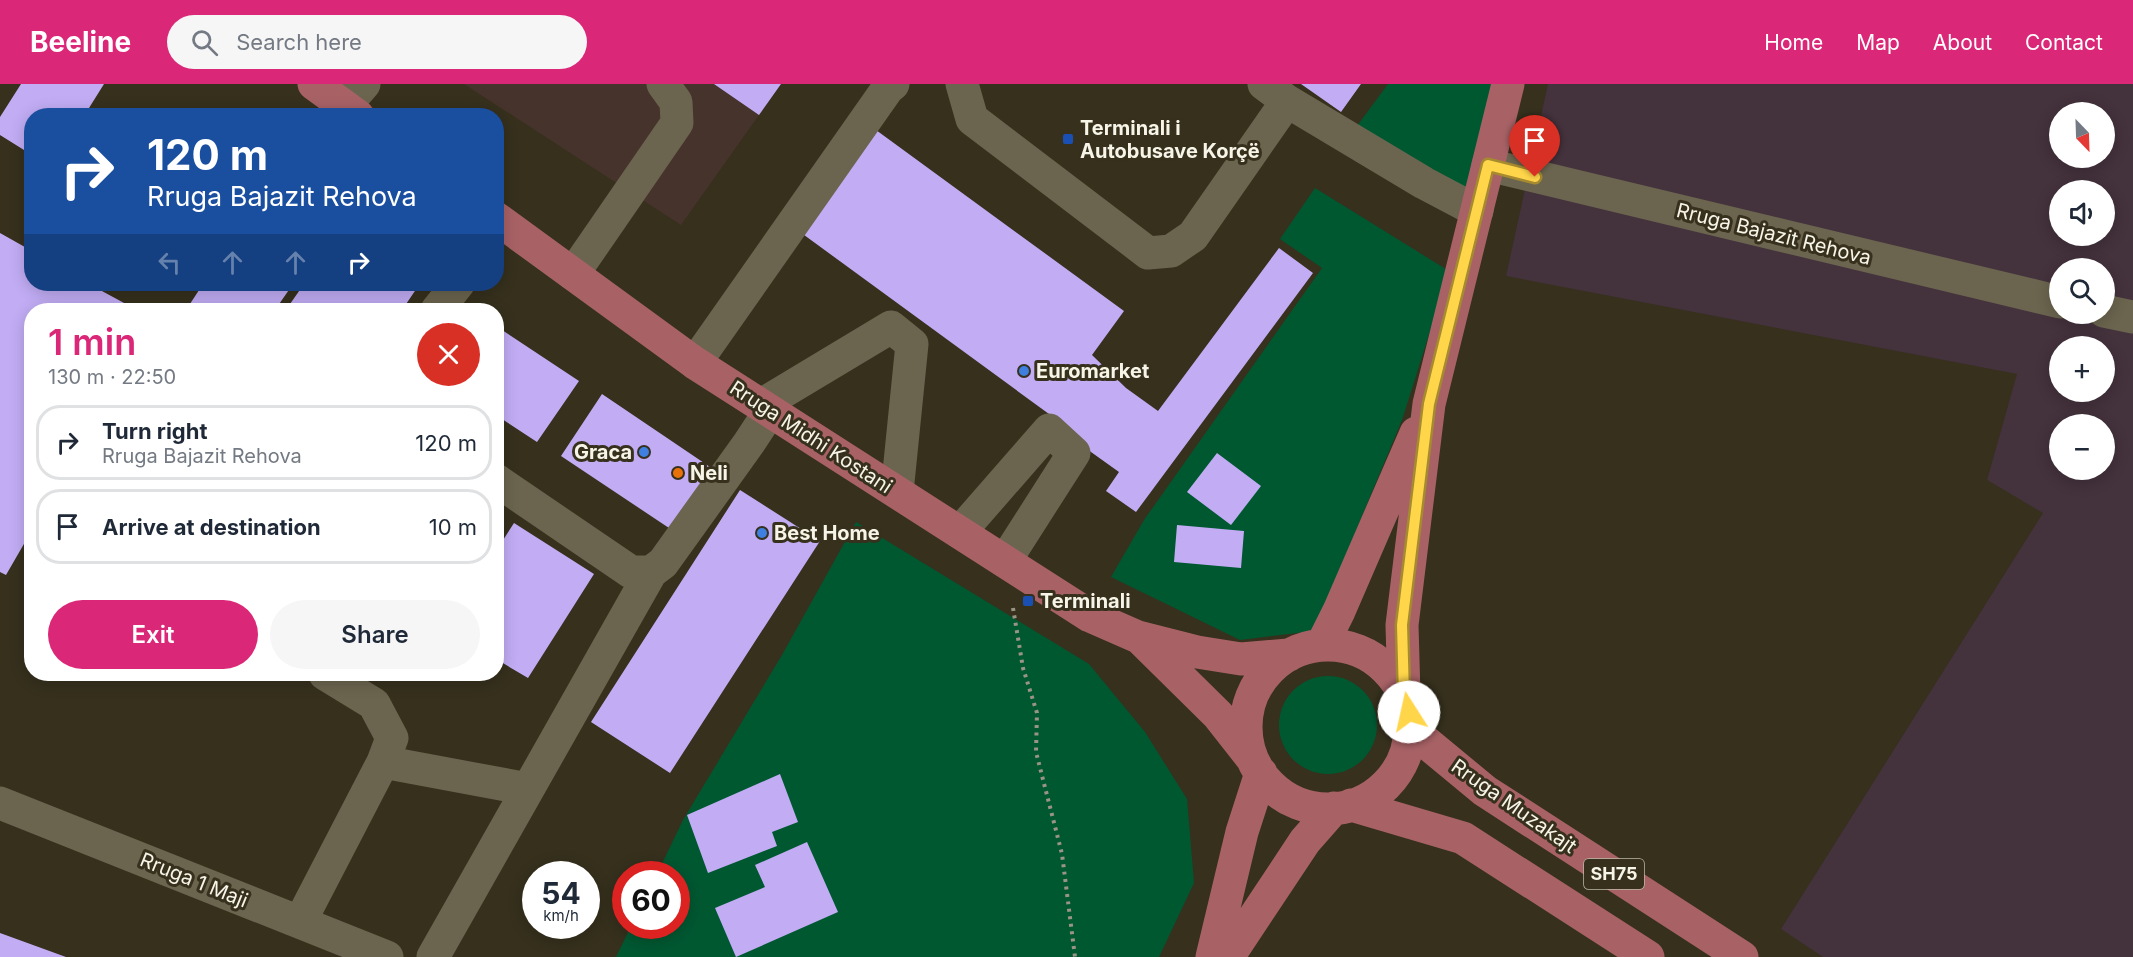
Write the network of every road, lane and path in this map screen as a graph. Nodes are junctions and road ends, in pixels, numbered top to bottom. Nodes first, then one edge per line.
1 (314, 84) edge
2 (663, 84) edge
3 (893, 84) edge
4 (962, 84) edge
5 (1508, 84) edge
6 (1276, 93) edge
7 (355, 102) edge
8 (1488, 165) junction
9 (1478, 211) junction
10 (504, 227) edge
11 (573, 274) junction
12 (452, 291) edge
13 (2049, 299) edge
14 (443, 303) edge
15 (2115, 313) edge
16 (2133, 317) edge
17 (695, 363) junction
18 (1429, 404) junction
19 (765, 408) junction
20 (504, 485) edge
21 (897, 492) junction
22 (960, 532) junction
23 (1005, 561) junction
24 (651, 572) junction
25 (1013, 608) dead end
26 (1138, 637) junction
27 (1322, 645) junction
28 (1289, 655) junction
29 (336, 681) edge
30 (1404, 695) junction
31 (1410, 729) junction
32 (383, 762) junction
33 (1256, 766) junction
34 (528, 789) junction
35 (0, 803) edge
36 (1343, 807) junction
37 (300, 922) junction
38 (381, 956) edge
39 (433, 957) edge
40 (1075, 957) edge
41 (1212, 957) edge
42 (1228, 957) edge
43 (1648, 957) edge
44 (1742, 957) edge

1 - 7 main road
2 - 11 street
3 - 17 street
4 - 6 street
5 - 8 main road
6 - 9 street
8 - 9 main road
8 - 13 street, Rruga Bajazit Rehova
9 - 18 main road
10 - 11 main road, Rruga Midhi Kostani
11 - 17 main road, Rruga Midhi Kostani
12 - 14 street
15 - 16 street
17 - 19 main road, Rruga Midhi Kostani
18 - 27 main road
18 - 30 main road
19 - 21 main road, Rruga Midhi Kostani
19 - 21 street
19 - 24 street
20 - 24 street
21 - 22 main road, Rruga Midhi Kostani
22 - 23 main road, Rruga Midhi Kostani
22 - 23 street
23 - 26 main road, Rruga Midhi Kostani
24 - 34 street
25 - 40 path
26 - 28 main road, Rruga Midhi Kostani
26 - 33 main road, Rruga Midhi Kostani
27 - 28 main road
27 - 30 main road
28 - 33 main road
29 - 32 street
30 - 31 main road
31 - 36 main road
31 - 44 main road, Rruga Muzakajt / SH75
32 - 34 street
32 - 37 street
33 - 36 main road, SH75
33 - 41 main road
34 - 39 street
35 - 37 street, Rruga 1 Maji
36 - 42 main road
36 - 43 main road, SH75
37 - 38 street, Rruga 1 Maji

